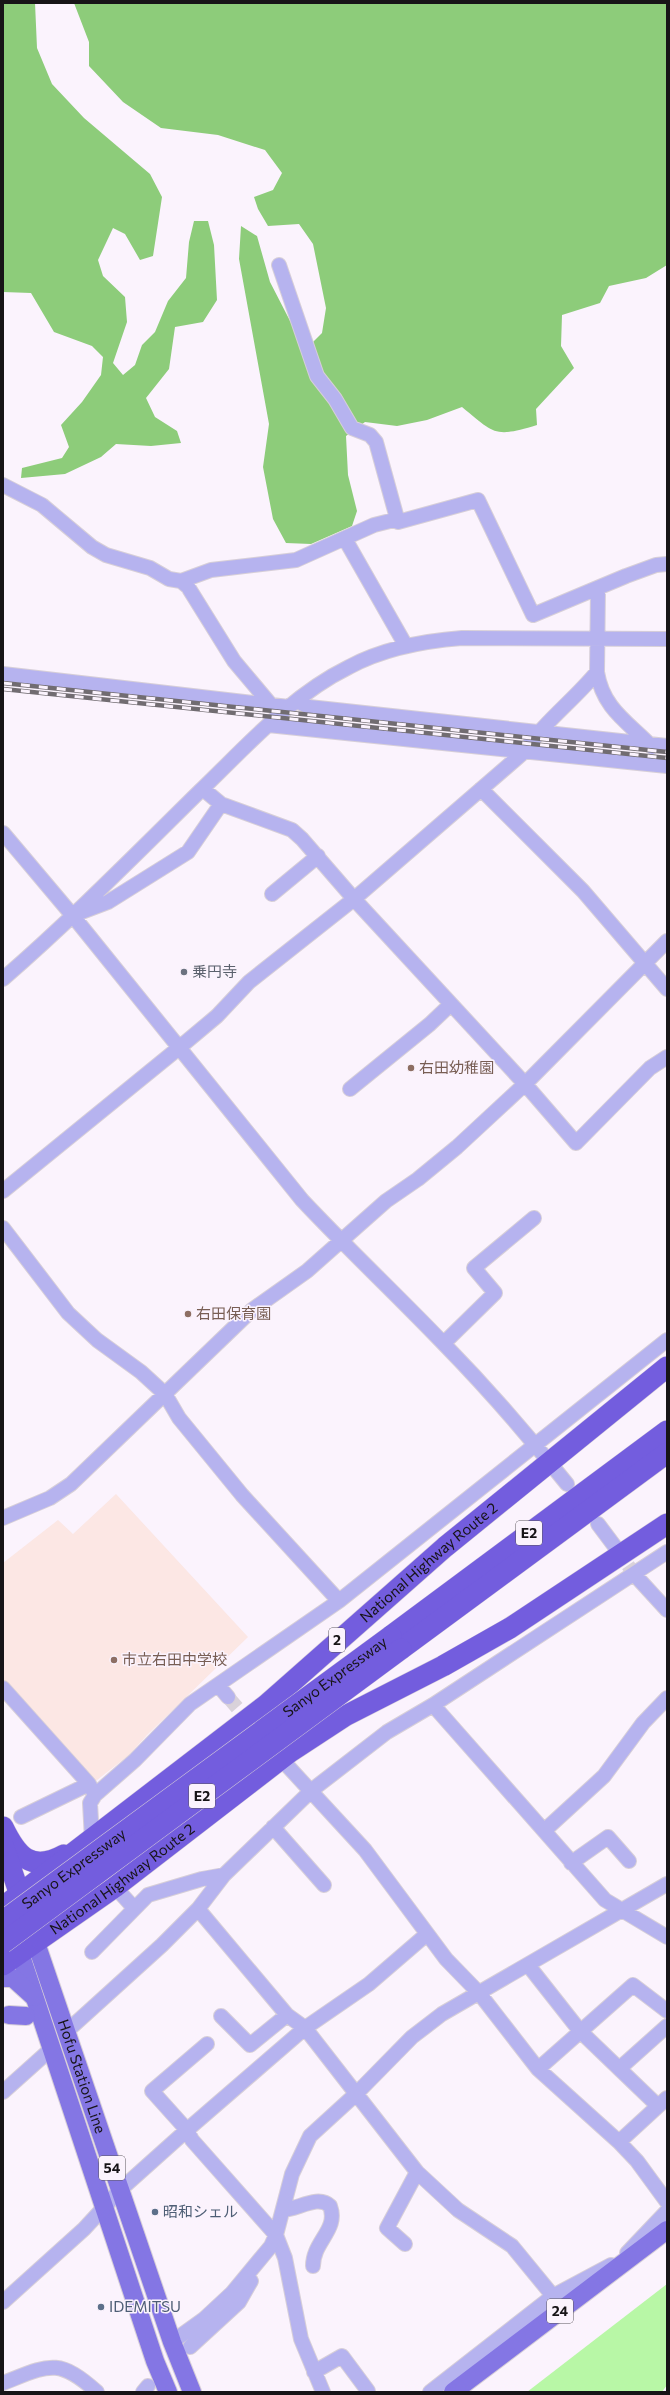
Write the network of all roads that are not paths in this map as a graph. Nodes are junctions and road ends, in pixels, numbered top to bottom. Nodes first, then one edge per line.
1 (279, 265) dead end
2 (3, 486) edge
3 (398, 519) junction
4 (345, 539) junction
5 (667, 564) edge
6 (181, 582) junction
7 (598, 588) junction
8 (597, 639) junction
9 (667, 640) edge
10 (406, 646) junction
11 (598, 672) junction
12 (3, 674) edge
13 (293, 704) junction
14 (271, 705) junction
15 (268, 725) junction
16 (537, 733) junction
17 (650, 744) junction
18 (667, 746) edge
19 (524, 752) junction
20 (667, 762) edge
21 (667, 766) edge
22 (203, 789) junction
23 (481, 789) junction
24 (221, 804) junction
25 (3, 833) edge
26 (318, 856) junction
27 (272, 894) dead end
28 (354, 899) junction
29 (73, 916) junction
30 (667, 940) edge
31 (646, 963) junction
32 (3, 979) edge
33 (667, 989) edge
34 (451, 1004) junction
35 (180, 1047) junction
36 (667, 1057) edge
37 (525, 1084) junction
38 (350, 1089) dead end
39 (3, 1191) edge
40 (534, 1218) dead end
41 (3, 1228) edge
42 (341, 1242) junction
43 (667, 1340) edge
44 (444, 1343) junction
45 (667, 1367) edge
46 (667, 1381) edge
47 (165, 1394) junction
48 (667, 1431) edge
49 (573, 1443) junction
50 (536, 1445) junction
51 (667, 1453) edge
52 (550, 1462) junction
53 (568, 1484) dead end
54 (3, 1518) edge
55 (598, 1524) dead end
56 (667, 1524) edge
57 (616, 1548) tunnel mouth
58 (667, 1552) edge
59 (634, 1574) junction
60 (339, 1601) junction
61 (667, 1610) edge
62 (396, 1643) junction
63 (218, 1685) junction
64 (3, 1688) edge
65 (228, 1697) tunnel mouth
66 (667, 1698) edge
67 (433, 1705) junction
68 (284, 1761) dead end
69 (92, 1790) junction
70 (312, 1790) junction
71 (12, 1822) edge
72 (273, 1827) junction
73 (545, 1830) junction
74 (86, 1843) junction
75 (173, 1843) junction
76 (3, 1845) edge
77 (629, 1861) dead end
78 (572, 1863) junction
79 (224, 1875) junction
80 (667, 1884) edge
81 (324, 1885) dead end
82 (115, 1887) junction
83 (13, 1895) edge
84 (134, 1908) junction
85 (198, 1909) junction
86 (3, 1911) edge
87 (622, 1911) junction
88 (3, 1922) edge
89 (426, 1934) junction
90 (667, 1937) edge
91 (20, 1946) edge
92 (92, 1952) dead end
93 (3, 1964) edge
94 (528, 1965) junction
95 (3, 1978) edge
96 (479, 1993) junction
97 (667, 2011) edge
98 (22, 2012) edge
99 (286, 2015) junction
100 (221, 2016) dead end
101 (667, 2026) edge
102 (305, 2028) junction
103 (580, 2031) junction
104 (66, 2032) junction
105 (207, 2044) dead end
106 (51, 2049) junction
107 (620, 2068) junction
108 (538, 2069) junction
109 (3, 2092) edge
110 (356, 2094) junction
111 (663, 2102) edge
112 (187, 2130) junction
113 (619, 2142) junction
114 (417, 2172) junction
115 (120, 2190) junction
116 (667, 2202) edge
117 (104, 2206) junction
118 (283, 2210) junction
119 (667, 2211) edge
120 (667, 2230) edge
121 (276, 2235) junction
122 (405, 2244) dead end
123 (260, 2261) junction
124 (622, 2261) junction
125 (314, 2266) dead end
126 (553, 2296) junction
127 (4, 2300) edge
128 (172, 2342) junction
129 (190, 2347) dead end
130 (314, 2372) junction
131 (3, 2383) edge
132 (368, 2391) dead end
133 (97, 2392) edge
134 (168, 2392) edge
135 (192, 2392) edge
136 (323, 2392) edge
137 (430, 2392) edge
138 (453, 2392) edge

1 - 3 street
2 - 6 street
3 - 4 street
3 - 7 street
4 - 6 street
4 - 10 street
5 - 7 street
6 - 14 street
7 - 8 street
8 - 9 street
8 - 10 street
8 - 11 street
10 - 13 street
11 - 16 street
11 - 17 street
12 - 14 street
13 - 14 street
13 - 15 street
13 - 16 street
15 - 19 street
15 - 22 street
16 - 17 street
16 - 19 street
17 - 18 street
17 - 20 street
19 - 21 street
19 - 23 street
22 - 24 street
22 - 29 street
23 - 28 street
23 - 31 street
24 - 26 street
24 - 29 street
25 - 29 street
26 - 27 street
26 - 28 street
28 - 34 street
28 - 35 street
29 - 32 street
29 - 35 street
30 - 31 street
31 - 33 street
31 - 37 street
34 - 37 street
34 - 38 street
35 - 39 street
35 - 42 street
36 - 37 street
37 - 42 street
40 - 44 street
41 - 47 street
42 - 44 street
42 - 47 street
43 - 50 street
44 - 50 street
45 - 49 highway, National Highway Route 2 / 2
46 - 49 highway
47 - 54 street
47 - 60 street
48 - 62 highway, Sanyo Expressway / E2
49 - 52 highway, National Highway Route 2 / 2
50 - 52 street
50 - 60 street
51 - 62 highway, Sanyo Expressway / E2
52 - 53 street
52 - 74 highway, National Highway Route 2 / 2
55 - 57 street
56 - 75 highway, National Highway Route 2
58 - 59 street
59 - 61 street
59 - 67 street
60 - 63 street
62 - 88 highway, Sanyo Expressway / E2, bridge
62 - 91 highway, Sanyo Expressway / E2, bridge
63 - 65 street
63 - 69 street
64 - 69 street
66 - 73 street
67 - 70 street
67 - 73 street
68 - 70 street
69 - 71 street
69 - 74 street
70 - 72 street
70 - 89 street
71 - 74 highway
72 - 79 street
72 - 81 street
73 - 78 street
74 - 83 highway, National Highway Route 2 / 2
75 - 82 highway, National Highway Route 2
75 - 83 highway
76 - 83 highway
77 - 78 street
78 - 87 street
79 - 84 street
79 - 85 street
80 - 87 street
82 - 84 street
82 - 91 highway, National Highway Route 2
83 - 91 highway
84 - 92 street
85 - 99 street
85 - 104 street
86 - 91 highway
87 - 90 street
87 - 94 street
89 - 96 street
89 - 102 street
91 - 93 highway, National Highway Route 2
91 - 98 main road, Hofu Station Line / 54
91 - 104 main road, Hofu Station Line / 54
94 - 96 street
94 - 103 street
95 - 98 main road
96 - 108 street
96 - 110 street
97 - 103 street
98 - 106 main road, Hofu Station Line / 54
99 - 100 street
99 - 102 street
101 - 107 street
102 - 110 street
102 - 112 street
103 - 107 street
103 - 108 street
104 - 115 main road, Hofu Station Line / 54
105 - 112 street
106 - 109 street
106 - 117 main road, Hofu Station Line / 54
107 - 111 street
108 - 113 street
110 - 114 street
110 - 118 street
111 - 113 street
112 - 115 street
112 - 121 street
113 - 116 street
114 - 122 street
114 - 126 street
115 - 117 street
115 - 128 main road, Hofu Station Line / 54
117 - 127 street
117 - 134 main road, Hofu Station Line / 54
118 - 121 street
118 - 125 street
119 - 124 street
120 - 124 main road, 24
121 - 123 street
121 - 130 street
123 - 128 street
123 - 129 street
124 - 126 street
124 - 138 main road, 24
126 - 137 street
128 - 135 main road, Hofu Station Line / 54
130 - 132 street
130 - 136 street
131 - 133 street

